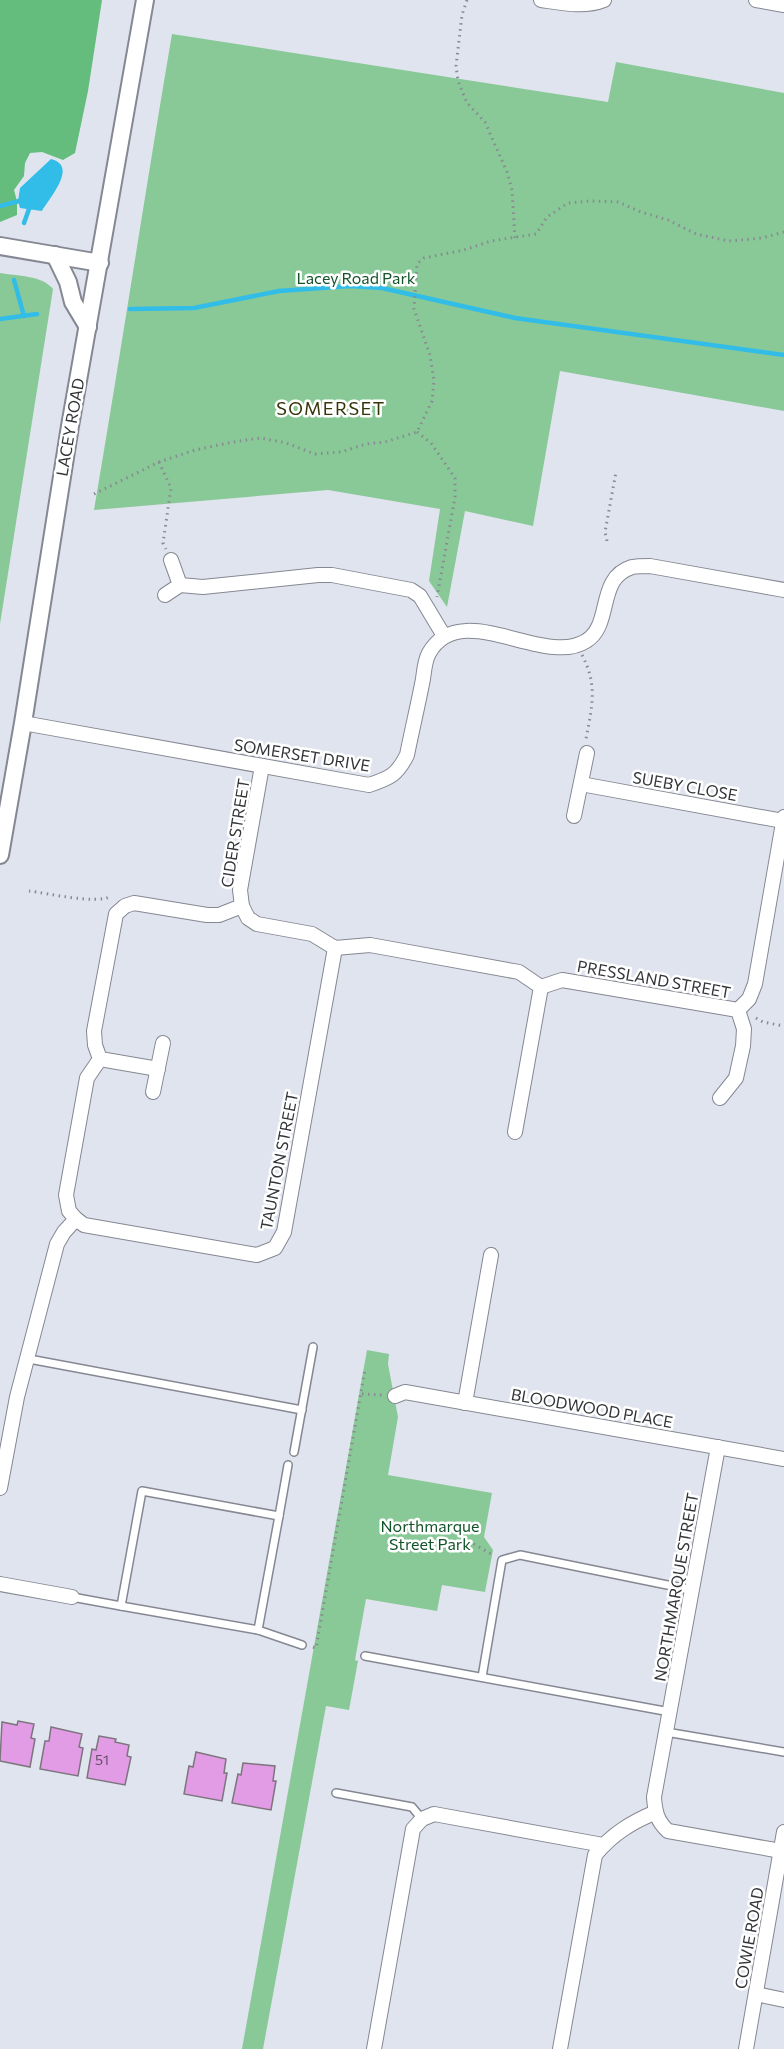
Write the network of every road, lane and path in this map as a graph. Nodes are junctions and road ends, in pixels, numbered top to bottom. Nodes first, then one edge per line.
1 (145, 0) edge
2 (467, 0) edge
3 (541, 0) edge
4 (604, 0) edge
5 (756, 0) edge
6 (784, 5) edge
7 (784, 232) edge
8 (515, 239) junction
9 (0, 246) edge
10 (55, 255) junction
11 (100, 263) junction
12 (88, 327) junction
13 (417, 432) junction
14 (159, 462) junction
15 (616, 472) dead end
16 (94, 494) dead end
17 (607, 541) dead end
18 (171, 560) joint
19 (180, 585) junction
20 (784, 590) edge
21 (165, 595) dead end
22 (439, 602) dead end
23 (444, 636) junction
24 (576, 646) junction
25 (23, 723) junction
26 (587, 753) joint
27 (262, 766) junction
28 (580, 784) junction
29 (574, 816) dead end
30 (784, 819) edge
31 (0, 855) edge
32 (29, 891) dead end
33 (111, 896) dead end
34 (242, 906) junction
35 (335, 948) junction
36 (541, 987) junction
37 (738, 1010) junction
38 (784, 1026) edge
39 (163, 1043) dead end
40 (100, 1059) junction
41 (158, 1069) junction
42 (153, 1092) dead end
43 (720, 1098) dead end
44 (515, 1132) dead end
45 (75, 1219) junction
46 (491, 1255) dead end
47 (313, 1347) dead end
48 (29, 1359) junction
49 (365, 1369) dead end
50 (362, 1394) junction
51 (395, 1396) joint
52 (465, 1403) junction
53 (302, 1410) junction
54 (718, 1447) junction
55 (294, 1452) dead end
56 (784, 1459) edge
57 (2, 1461) edge
58 (288, 1465) dead end
59 (0, 1488) edge
60 (279, 1516) junction
61 (458, 1535) dead end
62 (502, 1560) junction
63 (0, 1584) edge
64 (692, 1590) junction
65 (72, 1597) joint
66 (121, 1606) junction
67 (258, 1630) junction
68 (302, 1645) joint
69 (365, 1656) dead end
70 (482, 1677) junction
71 (670, 1712) junction
72 (666, 1732) junction
73 (784, 1752) edge
74 (336, 1792) dead end
75 (656, 1812) junction
76 (422, 1819) junction
77 (784, 1832) edge
78 (603, 1845) junction
79 (781, 1851) junction
80 (756, 1994) junction
81 (784, 2000) edge
82 (374, 2049) edge
83 (560, 2049) edge
84 (746, 2049) edge

1 - 11 street, LACEY ROAD
2 - 8 path
3 - 4 street
5 - 6 street
7 - 8 path
8 - 13 path
9 - 10 street
10 - 11 street
10 - 12 street
11 - 12 street, LACEY ROAD
12 - 25 street, LACEY ROAD
13 - 14 path
13 - 22 path
14 - 16 path
14 - 18 path
15 - 17 path
18 - 19 street
19 - 21 street
19 - 23 street
20 - 24 street
23 - 24 street
23 - 27 street, SOMERSET DRIVE
24 - 26 path
25 - 27 street, SOMERSET DRIVE
25 - 31 street, LACEY ROAD
26 - 28 street
27 - 34 street, CIDER STREET
28 - 29 street
28 - 30 street, SUEBY CLOSE
30 - 37 street, PRESSLAND STREET
32 - 33 path
34 - 35 street
34 - 40 street
35 - 36 street
35 - 45 street, TAUNTON STREET
36 - 37 street, PRESSLAND STREET
36 - 44 street
37 - 38 path
37 - 43 street
39 - 41 street
40 - 41 street
40 - 45 street
41 - 42 street
45 - 48 street
46 - 52 street
47 - 53 lane
48 - 53 lane
48 - 57 street
49 - 50 path
50 - 51 path
50 - 68 path
51 - 52 street, BLOODWOOD PLACE
52 - 54 street, BLOODWOOD PLACE
53 - 55 lane
54 - 56 street, BLOODWOOD PLACE
54 - 64 street, NORTHMARQUE STREET
57 - 59 street
58 - 60 lane
60 - 66 lane
60 - 67 lane
61 - 62 path
62 - 64 lane
62 - 70 lane
63 - 65 street
64 - 71 street, NORTHMARQUE STREET
65 - 66 lane
66 - 67 lane
67 - 68 lane
69 - 70 lane
70 - 71 lane
71 - 72 street, NORTHMARQUE STREET
72 - 73 lane
72 - 75 street, NORTHMARQUE STREET
74 - 76 lane
75 - 78 street
75 - 79 street
76 - 78 street
76 - 82 street
77 - 79 street, COWIE ROAD
78 - 83 street
79 - 80 street, COWIE ROAD
80 - 81 street
80 - 84 street, COWIE ROAD

